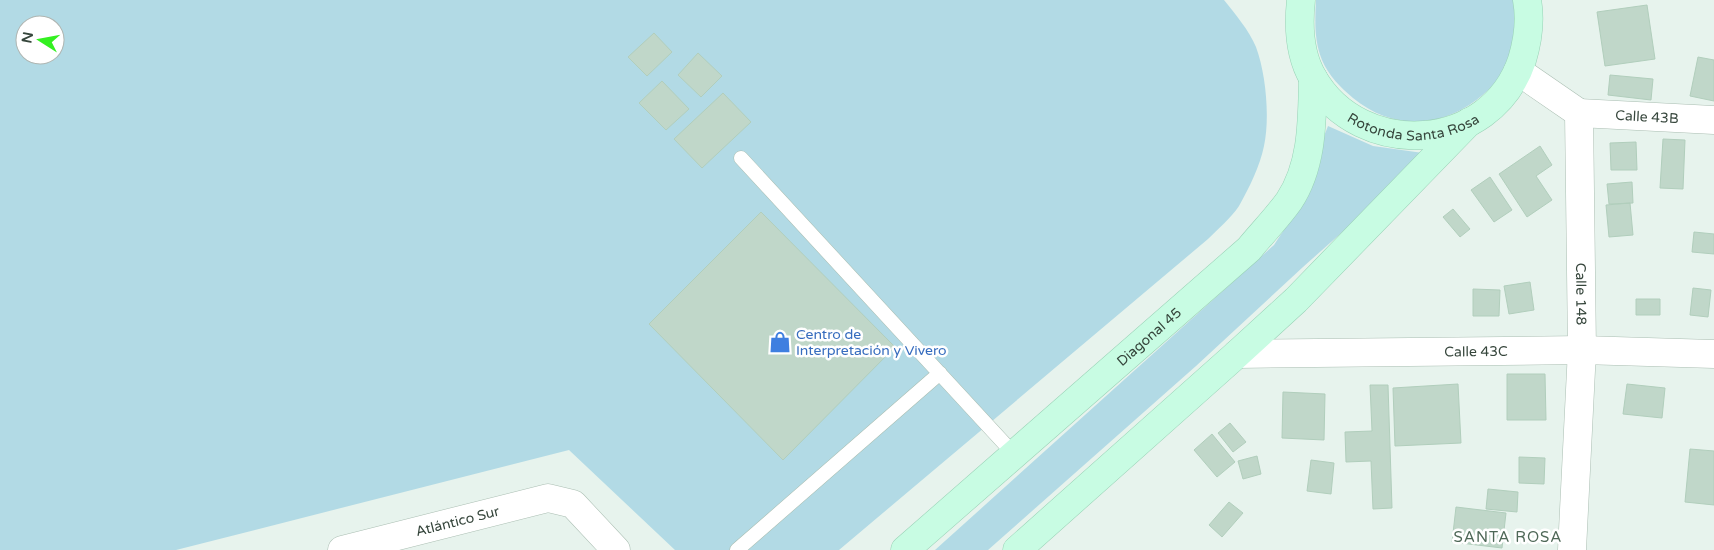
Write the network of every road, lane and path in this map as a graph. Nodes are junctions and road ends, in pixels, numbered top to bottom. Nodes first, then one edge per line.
1 (1282, 0) edge
2 (1527, 0) edge
3 (1300, 12) edge
4 (1518, 70) junction
5 (1313, 78) junction
6 (1580, 114) junction
7 (1714, 120) edge
8 (1469, 122) junction
9 (741, 158) dead end
10 (1582, 350) junction
11 (1237, 354) junction
12 (1714, 354) edge
13 (940, 373) junction
14 (1014, 454) junction
15 (342, 550) edge
16 (616, 550) edge
17 (737, 550) edge
18 (905, 550) edge
19 (1017, 550) edge
20 (1572, 550) edge

1 - 3 main road
2 - 4 main road, Rotonda Santa Rosa
3 - 5 main road, Rotonda Santa Rosa
4 - 6 street
4 - 8 main road, Rotonda Santa Rosa
5 - 8 main road, Rotonda Santa Rosa
5 - 14 main road, Diagonal 45
6 - 7 street, Calle 43B
6 - 10 street, Calle 148
8 - 11 main road
9 - 13 lane
10 - 11 street, Calle 43C
10 - 12 street, Calle 43C
10 - 20 street, Calle 148
11 - 19 main road
13 - 14 lane
13 - 17 lane
14 - 18 main road, Diagonal 45
15 - 16 street, Atlántico Sur

